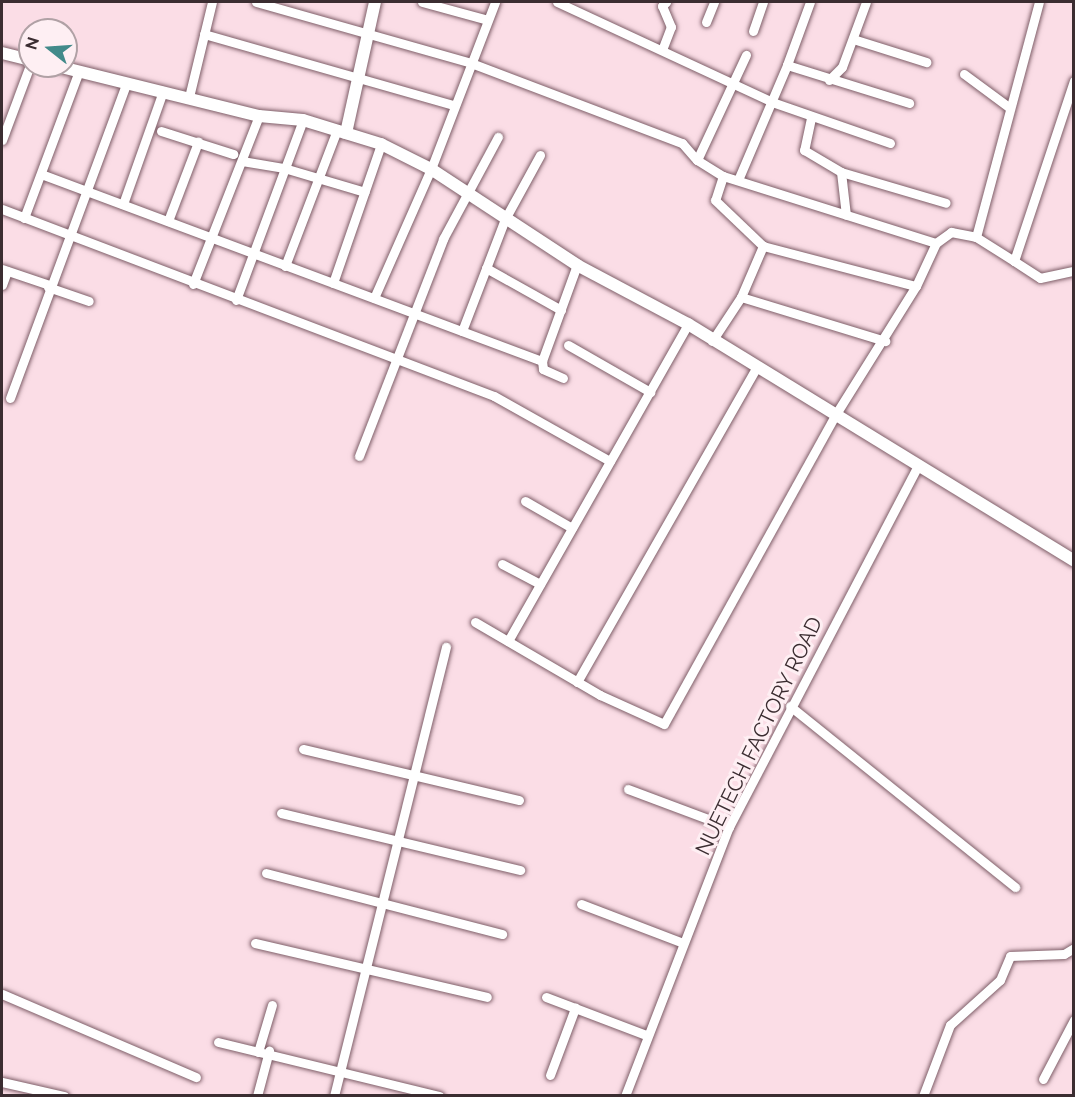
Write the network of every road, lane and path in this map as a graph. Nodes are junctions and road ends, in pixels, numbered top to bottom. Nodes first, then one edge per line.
1 (213, 2) edge
2 (256, 2) edge
3 (375, 2) edge
4 (422, 2) edge
5 (495, 2) edge
6 (557, 2) edge
7 (666, 2) edge
8 (714, 2) edge
9 (763, 2) edge
10 (810, 2) edge
11 (866, 2) edge
12 (1039, 2) edge
13 (488, 20) junction
14 (706, 22) dead end
15 (368, 31) junction
16 (753, 31) dead end
17 (204, 34) junction
18 (854, 39) junction
19 (662, 50) junction
20 (2, 53) edge
21 (746, 55) dead end
22 (18, 57) edge
23 (926, 62) dead end
24 (471, 63) junction
25 (787, 65) junction
26 (79, 71) joint
27 (964, 74) dead end
28 (358, 75) junction
29 (25, 78) edge
30 (829, 80) junction
31 (1074, 81) edge
32 (127, 82) junction
33 (734, 83) junction
34 (163, 91) junction
35 (189, 97) junction
36 (772, 102) junction
37 (909, 103) dead end
38 (454, 105) junction
39 (1010, 108) junction
40 (259, 116) junction
41 (811, 118) junction
42 (303, 120) junction
43 (161, 131) dead end
44 (341, 131) junction
45 (498, 137) dead end
46 (2, 140) edge
47 (198, 142) junction
48 (381, 144) junction
49 (890, 144) dead end
50 (233, 154) dead end
51 (540, 155) dead end
52 (697, 160) junction
53 (242, 161) junction
54 (284, 168) junction
55 (431, 169) junction
56 (842, 172) junction
57 (41, 174) junction
58 (723, 176) junction
59 (317, 180) junction
60 (738, 180) junction
61 (84, 190) junction
62 (365, 192) junction
63 (466, 194) junction
64 (946, 203) dead end
65 (123, 204) junction
66 (2, 209) edge
67 (846, 215) junction
68 (24, 218) junction
69 (505, 219) junction
70 (168, 221) junction
71 (67, 235) junction
72 (209, 237) junction
73 (976, 237) junction
74 (936, 243) junction
75 (764, 246) junction
76 (253, 253) junction
77 (1014, 261) junction
78 (577, 265) junction
79 (285, 266) junction
80 (486, 268) junction
81 (4, 270) edge
82 (1074, 271) edge
83 (333, 283) junction
84 (193, 284) junction
85 (2, 285) edge
86 (49, 286) junction
87 (916, 286) junction
88 (741, 297) junction
89 (374, 298) junction
90 (236, 300) junction
91 (89, 301) dead end
92 (561, 310) junction
93 (412, 313) junction
94 (688, 324) junction
95 (462, 331) junction
96 (885, 340) junction
97 (712, 341) junction
98 (568, 345) dead end
99 (395, 361) junction
100 (542, 361) junction
101 (756, 368) junction
102 (563, 378) dead end
103 (650, 392) junction
104 (10, 398) dead end
105 (834, 417) junction
106 (359, 456) dead end
107 (610, 461) junction
108 (917, 468) junction
109 (525, 501) dead end
110 (572, 528) junction
111 (1074, 561) edge
112 (502, 564) dead end
113 (540, 584) junction
114 (475, 622) dead end
115 (508, 641) junction
116 (446, 647) dead end
117 (577, 682) junction
118 (790, 706) junction
119 (303, 749) dead end
120 (416, 777) junction
121 (628, 789) dead end
122 (519, 800) dead end
123 (281, 813) dead end
124 (729, 827) junction
125 (400, 841) junction
126 (520, 870) dead end
127 (266, 873) dead end
128 (1015, 886) dead end
129 (386, 904) junction
130 (581, 904) dead end
131 (502, 934) dead end
132 (255, 943) dead end
133 (682, 943) junction
134 (1074, 948) edge
135 (368, 969) junction
136 (2, 994) edge
137 (487, 996) dead end
138 (546, 997) dead end
139 (272, 1005) dead end
140 (575, 1008) junction
141 (1074, 1020) edge
142 (646, 1035) junction
143 (218, 1042) dead end
144 (269, 1051) junction
145 (258, 1052) junction
146 (340, 1070) junction
147 (550, 1075) dead end
148 (196, 1077) dead end
149 (1042, 1079) dead end
150 (2, 1083) edge
151 (64, 1095) edge
152 (257, 1095) edge
153 (334, 1095) edge
154 (439, 1095) edge
155 (625, 1095) edge
156 (923, 1095) edge

1 - 17 street
2 - 15 street
3 - 15 street
4 - 13 street
5 - 13 street
6 - 19 street
7 - 19 street
8 - 14 street
9 - 16 street
10 - 25 street
11 - 18 street
12 - 39 street
13 - 24 street
15 - 24 street
15 - 28 street
17 - 28 street
17 - 35 street
18 - 23 street
18 - 30 street
19 - 33 street
20 - 22 street
21 - 33 street
24 - 38 street
24 - 52 street
25 - 30 street
25 - 36 street
26 - 32 street
26 - 57 street
27 - 39 street
28 - 38 street
28 - 44 street
29 - 46 street
30 - 37 street
31 - 77 street
32 - 34 street
32 - 61 street
33 - 36 street
33 - 52 street
34 - 35 street
34 - 65 street
35 - 40 street
36 - 41 street
36 - 60 street
38 - 55 street
39 - 73 street
40 - 42 street
40 - 53 street
41 - 49 street
41 - 56 street
42 - 44 street
42 - 54 street
43 - 47 street
44 - 48 street
44 - 59 street
45 - 63 street
47 - 50 street
47 - 70 street
48 - 55 street
48 - 62 street
51 - 69 street
52 - 58 street
53 - 54 street
53 - 72 street
54 - 59 street
54 - 76 street
55 - 63 street
55 - 89 street
56 - 64 street
56 - 67 street
57 - 61 street
57 - 68 street
58 - 60 street
58 - 75 street
59 - 62 street
59 - 79 street
60 - 67 street
61 - 65 street
61 - 71 street
62 - 83 street
63 - 69 street
63 - 93 street
65 - 70 street
66 - 68 street
67 - 74 street
68 - 71 street
69 - 78 street
69 - 80 street
70 - 72 street
71 - 84 street
71 - 86 street
72 - 76 street
72 - 84 street
73 - 74 street
73 - 77 street
74 - 87 street
75 - 87 street
75 - 88 street
76 - 79 street
76 - 90 street
77 - 82 street
78 - 92 street
78 - 94 street
79 - 83 street
80 - 92 street
80 - 95 street
81 - 85 street
81 - 86 street
83 - 89 street
84 - 90 street
86 - 91 street
86 - 104 street
87 - 96 street
88 - 96 street
88 - 97 street
89 - 93 street
90 - 99 street
92 - 100 street
93 - 95 street
93 - 99 street
94 - 97 street
94 - 103 street
95 - 100 street
96 - 105 street
97 - 101 street
98 - 103 street
99 - 106 street
99 - 107 street
100 - 102 street
101 - 105 street
101 - 117 street
103 - 107 street
105 - 108 street
105 - 117 street
107 - 110 street
108 - 111 street
108 - 118 street, NUETECH FACTORY ROAD
109 - 110 street
110 - 113 street
112 - 113 street
113 - 115 street
114 - 115 street
115 - 117 street
116 - 120 street
118 - 124 street, NUETECH FACTORY ROAD
118 - 128 street
119 - 120 street
120 - 122 street
120 - 125 street
121 - 124 street
123 - 125 street
124 - 133 street, NUETECH FACTORY ROAD
125 - 126 street
125 - 129 street
127 - 129 street
129 - 131 street
129 - 135 street
130 - 133 street
132 - 135 street
133 - 142 street, NUETECH FACTORY ROAD
134 - 156 street
135 - 137 street
135 - 146 street
136 - 148 street
138 - 140 street
139 - 145 street
140 - 142 street
140 - 147 street
141 - 149 street
142 - 155 street, NUETECH FACTORY ROAD
143 - 145 street
144 - 145 street
144 - 146 street
144 - 152 street
146 - 153 street
146 - 154 street
150 - 151 street

